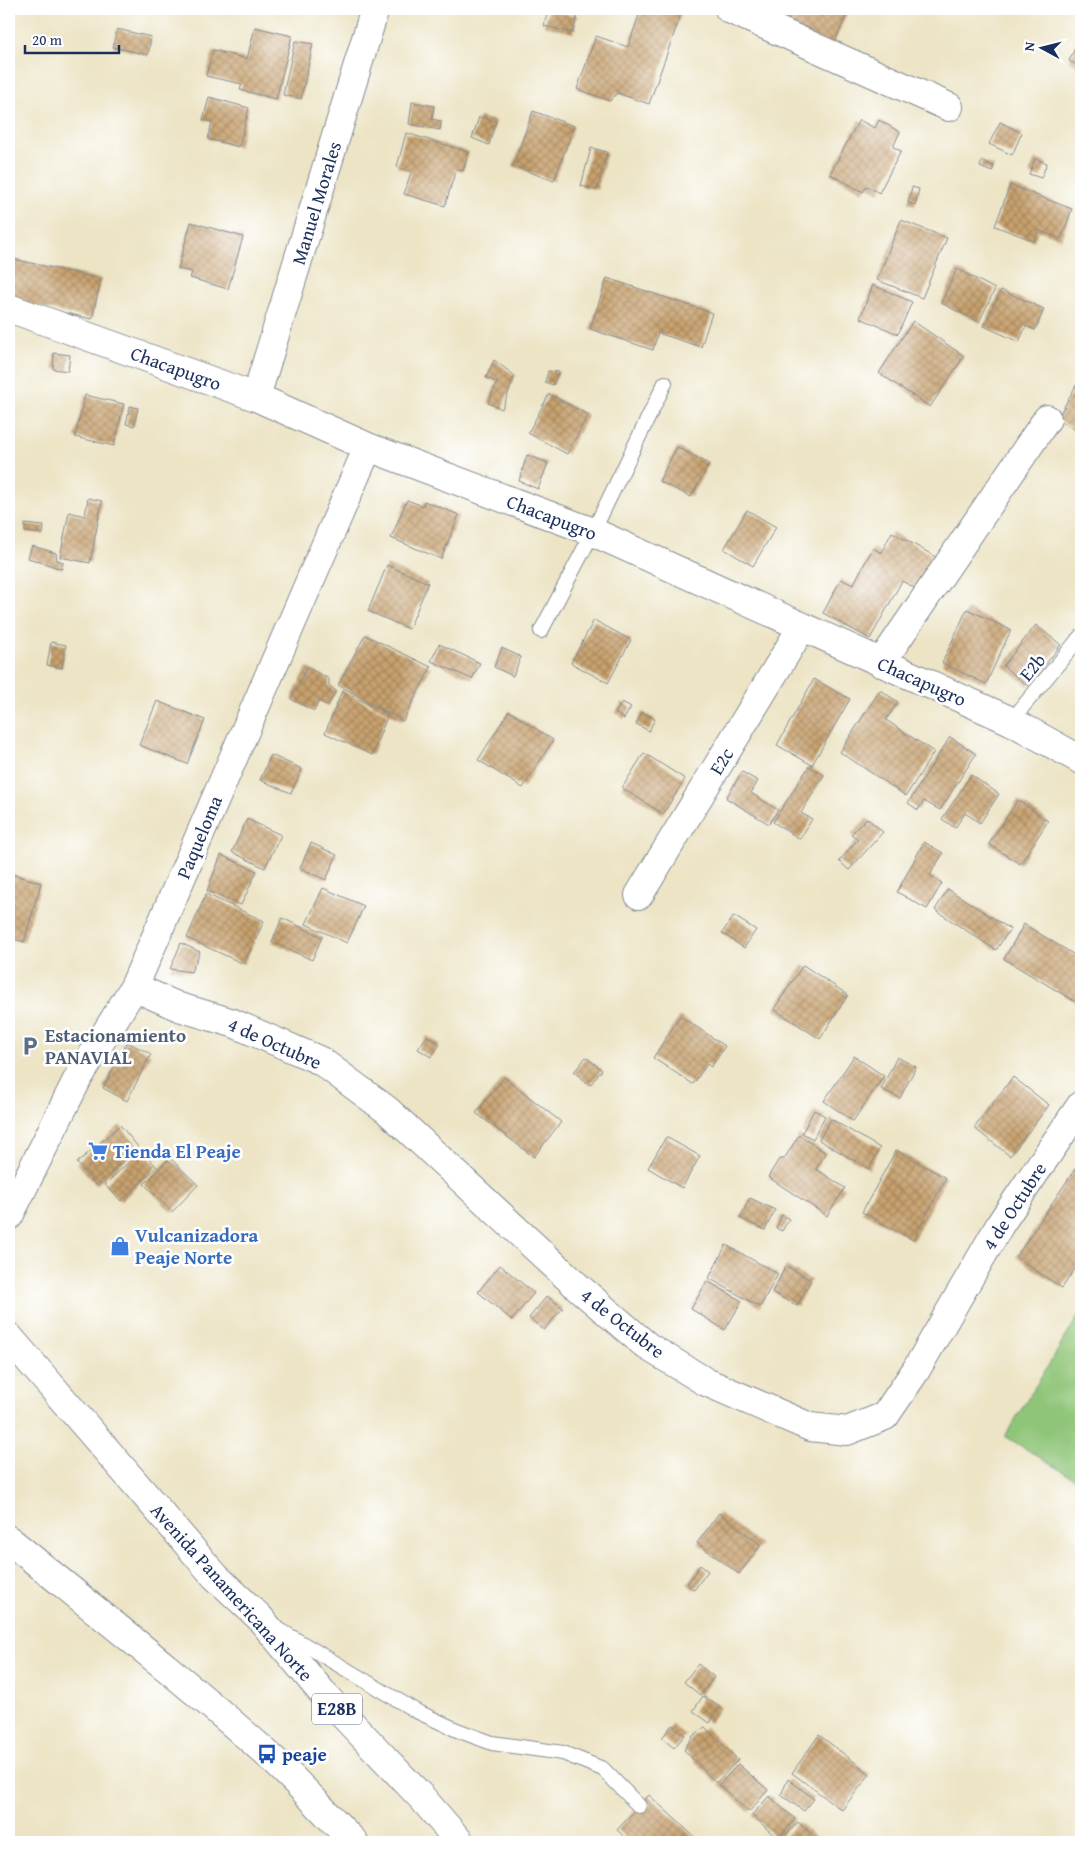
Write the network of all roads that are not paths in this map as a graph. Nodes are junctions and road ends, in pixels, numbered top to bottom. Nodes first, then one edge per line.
1 (375, 9) edge
2 (729, 9) edge
3 (949, 107) dead end
4 (9, 308) edge
5 (665, 383) dead end
6 (256, 397) junction
7 (1047, 419) dead end
8 (368, 447) junction
9 (593, 532) junction
10 (802, 627) junction
11 (541, 631) dead end
12 (1081, 636) edge
13 (881, 663) junction
14 (1011, 721) junction
15 (1081, 760) edge
16 (639, 895) dead end
17 (134, 987) junction
18 (1081, 1105) edge
19 (9, 1216) edge
20 (9, 1337) edge
21 (9, 1540) edge
22 (259, 1618) junction
23 (639, 1806) dead end
24 (354, 1842) edge
25 (460, 1842) edge

1 - 6 main road, Manuel Morales
2 - 3 main road
4 - 6 main road, Chacapugro
5 - 9 lane
6 - 8 main road, Chacapugro
7 - 13 main road
8 - 9 main road, Chacapugro
8 - 17 main road, Paqueloma
9 - 10 main road, Chacapugro
9 - 11 lane
10 - 13 main road, Chacapugro
10 - 16 main road, E2c
12 - 14 lane, E2b
13 - 14 main road, Chacapugro
14 - 15 main road, Chacapugro
17 - 18 main road, 4 de Octubre
17 - 19 main road, Paqueloma
20 - 22 main road, Avenida Panamericana Norte / E28B
21 - 24 main road
22 - 23 lane
22 - 25 main road, Avenida Panamericana Norte / E28B

